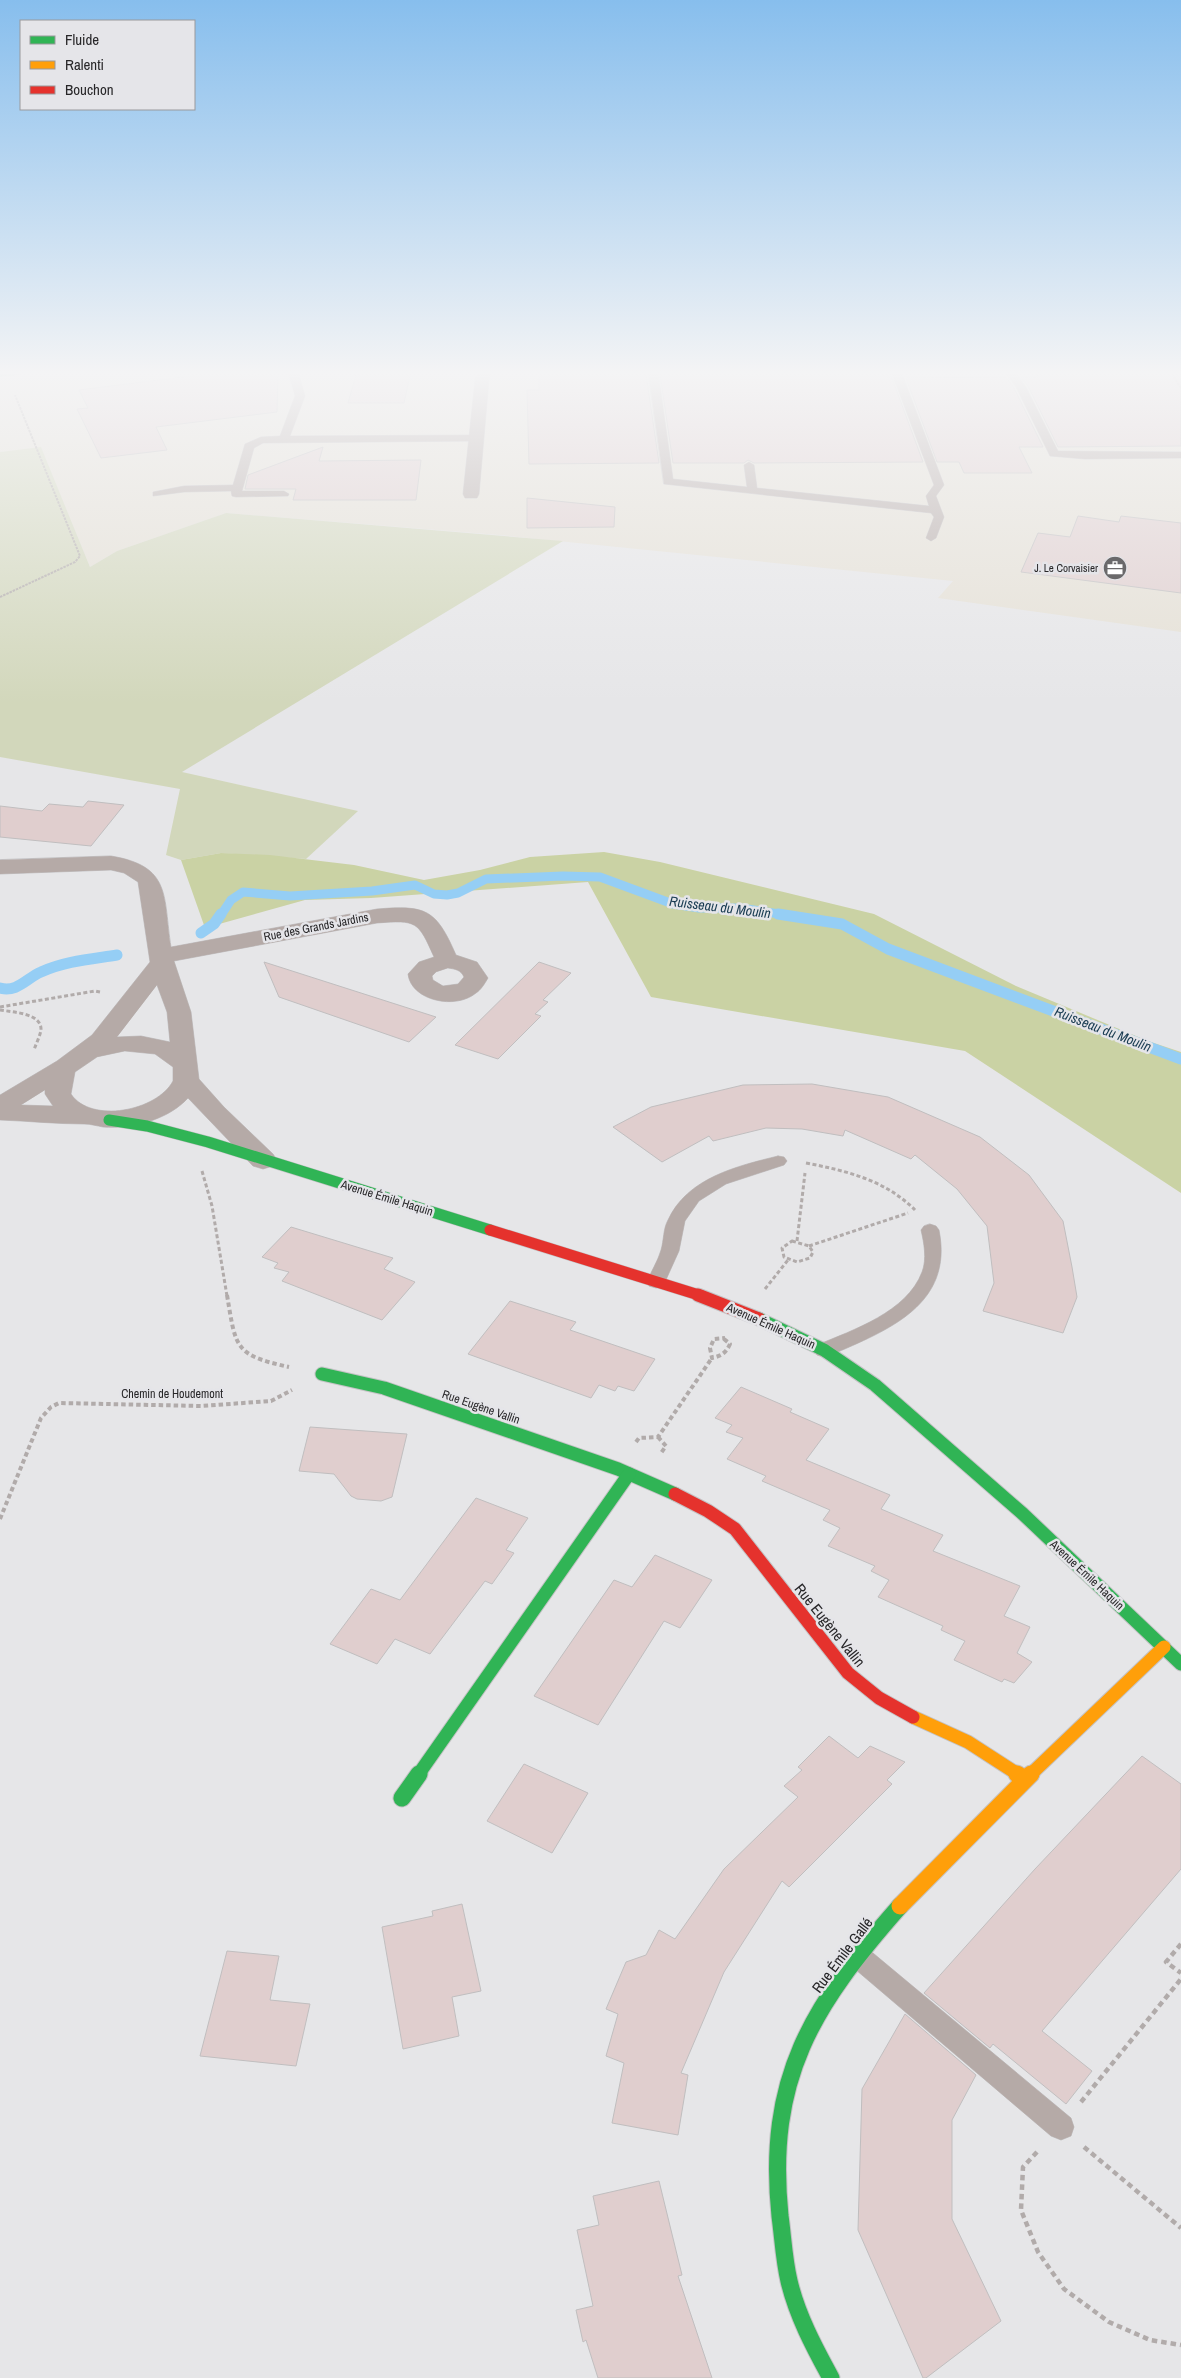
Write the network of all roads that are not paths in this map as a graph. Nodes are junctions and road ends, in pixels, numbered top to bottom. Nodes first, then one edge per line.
1 (240, 482) edge
2 (472, 482) edge
3 (668, 482) edge
4 (752, 482) edge
5 (938, 482) edge
6 (238, 488) junction
7 (751, 490) junction
8 (157, 494) dead end
9 (284, 494) dead end
10 (471, 494) dead end
11 (936, 510) junction
12 (931, 538) dead end
13 (0, 867) edge
14 (161, 959) junction
15 (446, 961) dead end
16 (77, 1059) junction
17 (186, 1073) junction
18 (10, 1100) edge
19 (0, 1112) edge
20 (83, 1116) junction
21 (109, 1120) junction
22 (263, 1160) junction
23 (778, 1161) road end
24 (930, 1230) road end
25 (656, 1282) junction
26 (824, 1350) junction
27 (322, 1374) road end
28 (629, 1474) junction
29 (1164, 1647) junction
30 (1181, 1664) edge
31 (1024, 1779) junction
32 (402, 1798) dead end
33 (858, 1956) junction
34 (1060, 2127) road end
35 (831, 2378) edge

1 - 6 lane
2 - 10 street
3 - 7 lane
4 - 7 lane
5 - 11 lane
6 - 8 lane
6 - 9 lane
7 - 11 lane
11 - 12 lane
13 - 14 street
14 - 15 street, Rue des Grands Jardins
14 - 16 street
14 - 17 street
16 - 17 street
16 - 18 street
16 - 20 street
17 - 21 street
17 - 22 street, Avenue Émile Haquin
19 - 20 street
20 - 21 street
21 - 22 street, Avenue Émile Haquin
22 - 25 street, Avenue Émile Haquin
23 - 25 lane
24 - 26 lane
25 - 26 street, Avenue Émile Haquin
26 - 29 street, Avenue Émile Haquin
27 - 28 street, Rue Eugène Vallin
28 - 31 street, Rue Eugène Vallin
28 - 32 street
29 - 30 street, Avenue Émile Haquin
29 - 31 street, Rue Émile Gallé
31 - 33 street, Rue Émile Gallé
33 - 34 lane
33 - 35 street, Rue Émile Gallé

